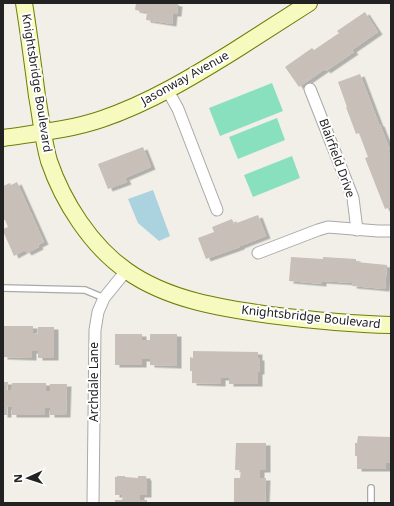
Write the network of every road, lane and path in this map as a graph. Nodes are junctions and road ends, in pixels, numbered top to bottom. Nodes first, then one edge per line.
1 (24, 3) edge
2 (309, 3) edge
3 (310, 89) dead end
4 (168, 91) junction
5 (43, 132) junction
6 (3, 138) edge
7 (217, 210) dead end
8 (357, 230) junction
9 (391, 231) edge
10 (258, 253) dead end
11 (126, 271) junction
12 (3, 288) edge
13 (104, 298) junction
14 (391, 325) edge
15 (371, 488) dead end
16 (93, 503) edge
17 (371, 503) edge

1 - 5 street, Knightsbridge Boulevard
2 - 4 street, Jasonway Avenue
3 - 8 street, Blairfield Drive
4 - 5 street, Jasonway Avenue
4 - 7 street
5 - 6 street, Jasonway Avenue
5 - 11 street, Knightsbridge Boulevard
8 - 9 street
8 - 10 street
11 - 13 street, Archdale Lane
11 - 14 street, Knightsbridge Boulevard
12 - 13 lane
13 - 16 street, Archdale Lane
15 - 17 lane

